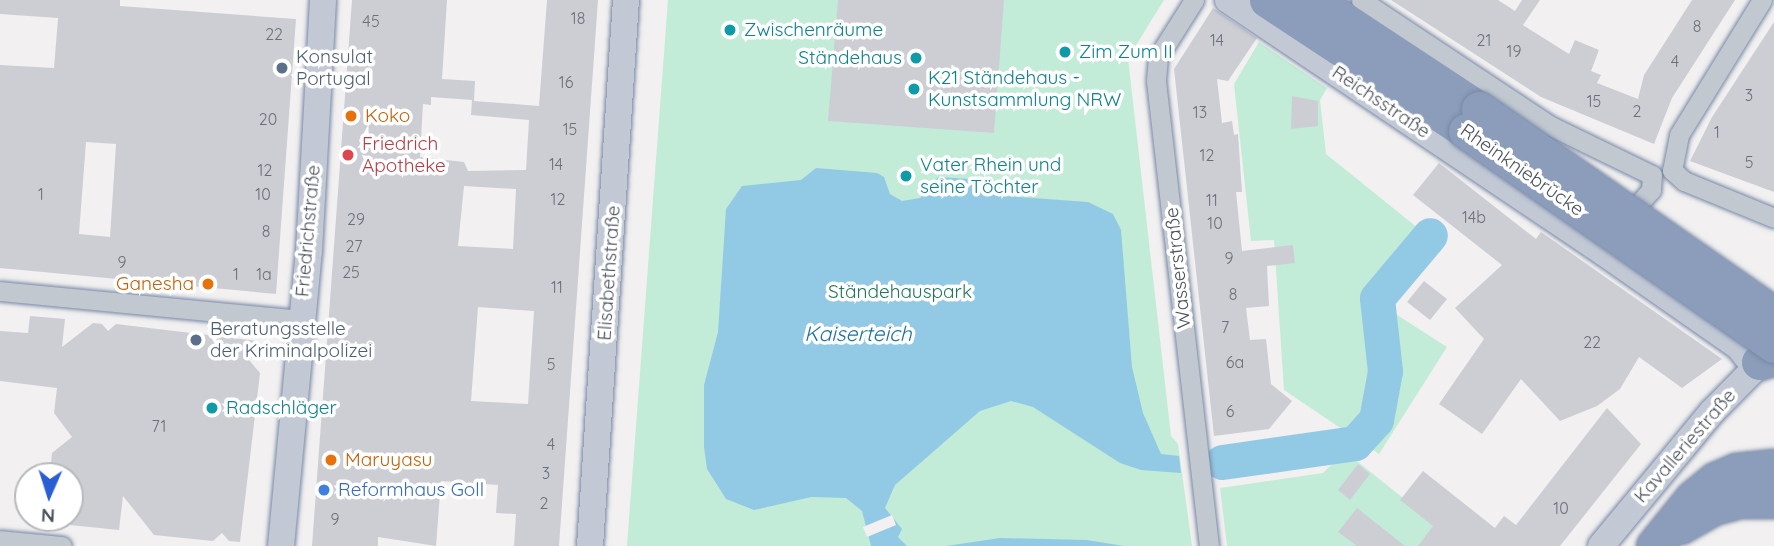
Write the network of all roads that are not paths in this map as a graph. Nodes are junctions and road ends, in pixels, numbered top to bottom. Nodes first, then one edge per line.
1 (323, 0) edge
2 (626, 0) edge
3 (1194, 0) edge
4 (1228, 0) edge
5 (1267, 0) edge
6 (1314, 0) edge
7 (1361, 0) edge
8 (1762, 0) edge
9 (1473, 120) junction
10 (1774, 218) edge
11 (1603, 252) junction
12 (0, 291) edge
13 (1774, 315) edge
14 (300, 320) junction
15 (1767, 356) edge
16 (1774, 467) edge
17 (1774, 500) edge
18 (0, 540) edge
19 (62, 546) edge
20 (281, 546) edge
21 (590, 546) edge
22 (1209, 546) edge
23 (1601, 546) edge
24 (1655, 546) edge

1 - 14 main road, Friedrichstraße
2 - 21 main road, Elisabethstraße
3 - 22 street, Wasserstraße
4 - 11 main road, Reichsstraße
5 - 9 highway, Rheinkniebrücke
6 - 9 highway, Rheinkniebrücke
7 - 11 street
8 - 10 street
9 - 13 highway, Rheinkniebrücke, bridge
9 - 15 highway, Rheinkniebrücke, bridge
11 - 15 main road, Reichsstraße
12 - 14 street
14 - 20 main road, Friedrichstraße
15 - 23 main road, Kavalleriestraße
16 - 24 highway
17 - 24 highway
18 - 19 street

